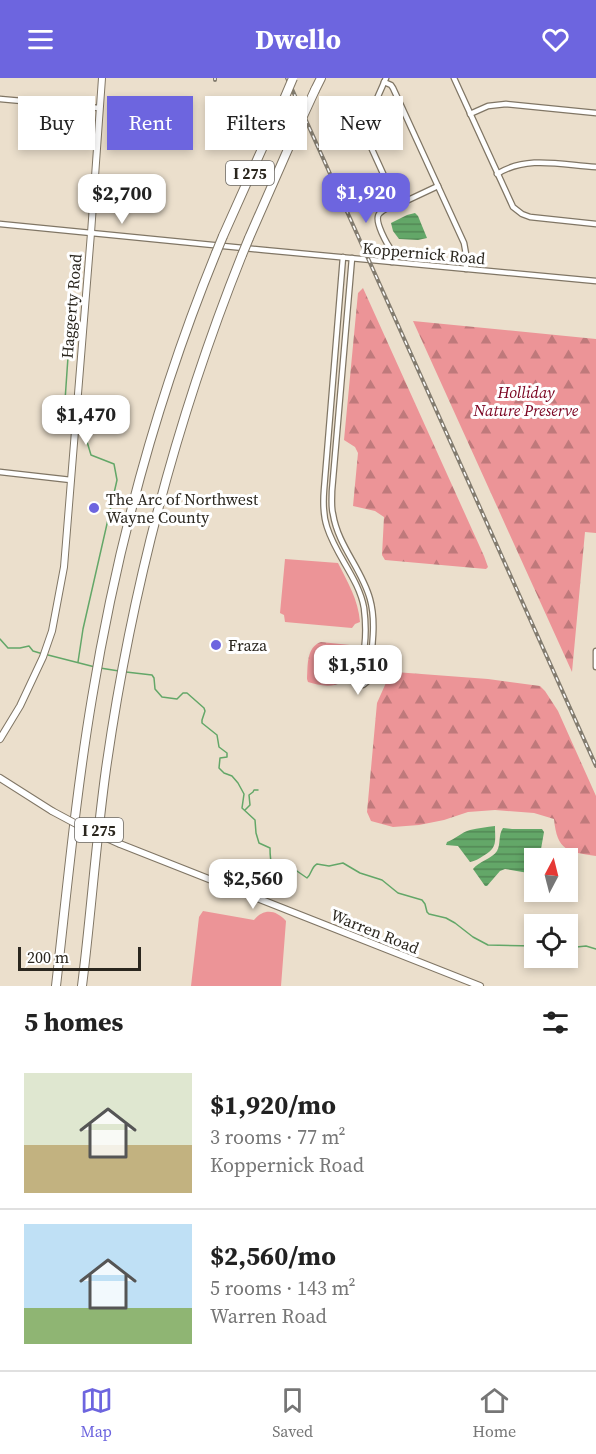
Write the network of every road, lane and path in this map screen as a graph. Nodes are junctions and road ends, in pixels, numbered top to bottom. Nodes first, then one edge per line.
1 (102, 78) edge
2 (293, 78) edge
3 (321, 78) edge
4 (454, 78) edge
5 (385, 80) edge
6 (0, 99) edge
7 (99, 108) junction
8 (596, 113) edge
9 (470, 114) junction
10 (596, 167) edge
11 (497, 174) junction
12 (438, 186) junction
13 (396, 202) junction
14 (0, 224) edge
15 (596, 224) edge
16 (91, 233) junction
17 (343, 257) junction
18 (352, 258) junction
19 (392, 262) junction
20 (466, 269) junction
21 (596, 281) edge
22 (339, 308) junction
23 (347, 308) junction
24 (335, 356) junction
25 (343, 357) junction
26 (330, 409) junction
27 (339, 410) junction
28 (0, 472) edge
29 (71, 480) junction
30 (324, 484) junction
31 (333, 484) junction
32 (341, 540) junction
33 (334, 544) junction
34 (596, 651) edge
35 (362, 657) junction
36 (371, 658) junction
37 (596, 667) edge
38 (0, 739) edge
39 (0, 778) edge
40 (57, 986) edge
41 (82, 986) edge
42 (480, 986) edge

1 - 7 main road, Haggerty Road
2 - 40 highway, I 275, bridge
3 - 41 highway, I 275, bridge
4 - 9 street
5 - 12 street
5 - 13 street
6 - 7 street
7 - 16 main road, Haggerty Road
8 - 9 street
9 - 11 street
10 - 11 street
11 - 15 street
12 - 13 street
12 - 20 street
13 - 19 street
14 - 16 street, Koppernick Road
16 - 17 street, Koppernick Road
16 - 29 main road, Haggerty Road
17 - 18 street, Koppernick Road
17 - 22 street
18 - 19 street, Koppernick Road
18 - 23 street
19 - 20 street, Koppernick Road
20 - 21 street, Koppernick Road
22 - 23 street
22 - 24 street
23 - 25 street
24 - 25 street
24 - 26 street
25 - 27 street
26 - 27 street
26 - 30 street
27 - 31 street
28 - 29 street
29 - 38 main road, Haggerty Road
30 - 31 street
30 - 33 street
31 - 32 street
32 - 33 street
32 - 36 street
33 - 35 street
34 - 37 street
35 - 36 street
35 - 36 street
39 - 42 main road, Warren Road, bridge

